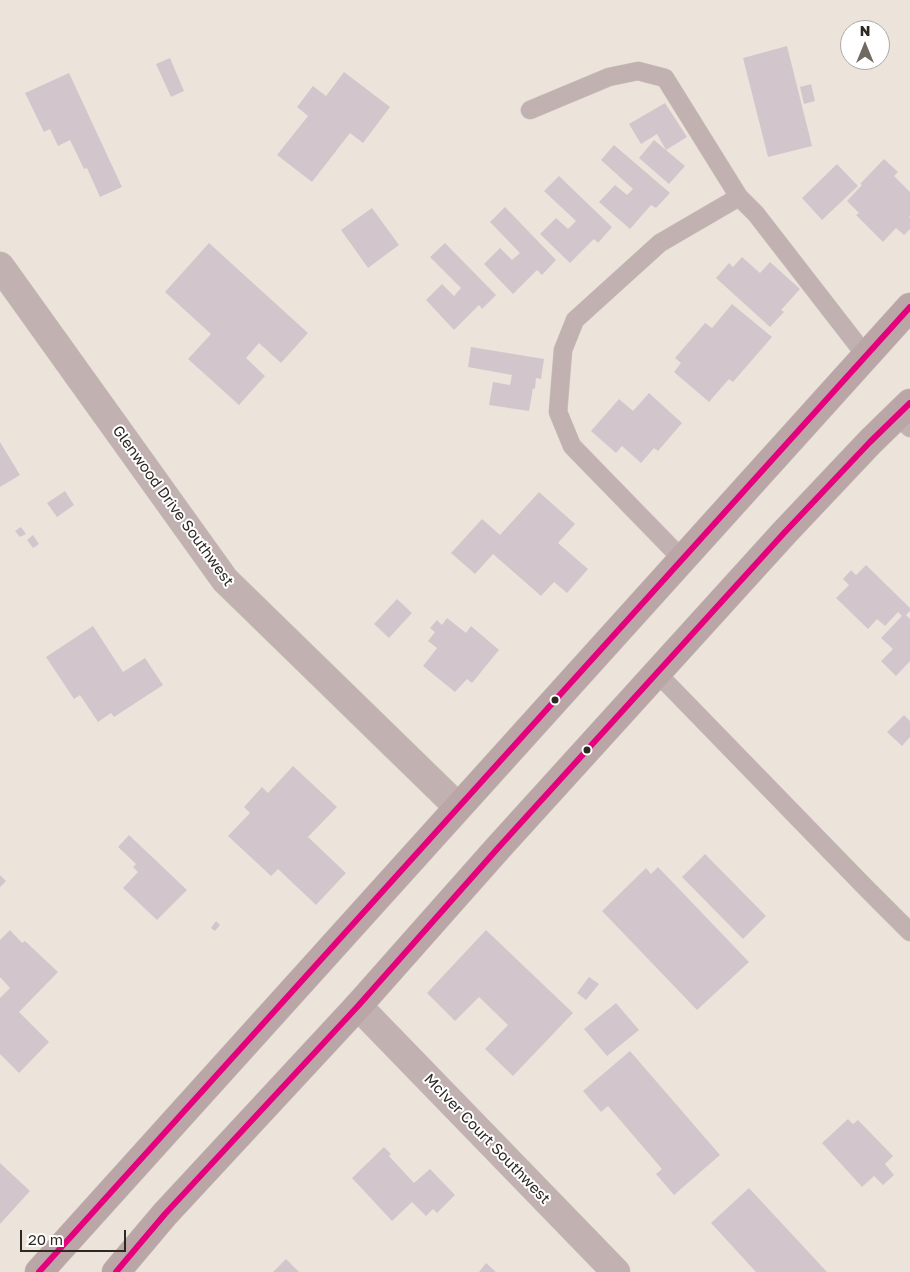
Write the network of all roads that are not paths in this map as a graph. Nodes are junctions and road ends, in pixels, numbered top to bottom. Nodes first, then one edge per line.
1 (530, 110) dead end
2 (739, 197) junction
3 (0, 266) edge
4 (910, 307) edge
5 (866, 356) junction
6 (906, 416) edge
7 (682, 559) junction
8 (657, 673) junction
9 (458, 808) junction
10 (910, 932) edge
11 (358, 1006) junction
12 (39, 1272) edge
13 (116, 1272) edge
14 (616, 1272) edge

1 - 2 lane
2 - 5 lane
2 - 7 lane
3 - 9 street, Glenwood Drive Southwest
4 - 5 main road
5 - 7 main road
6 - 8 main road
7 - 9 main road
8 - 10 lane
8 - 11 main road
9 - 12 main road
11 - 13 main road
11 - 14 street, McIver Court Southwest

